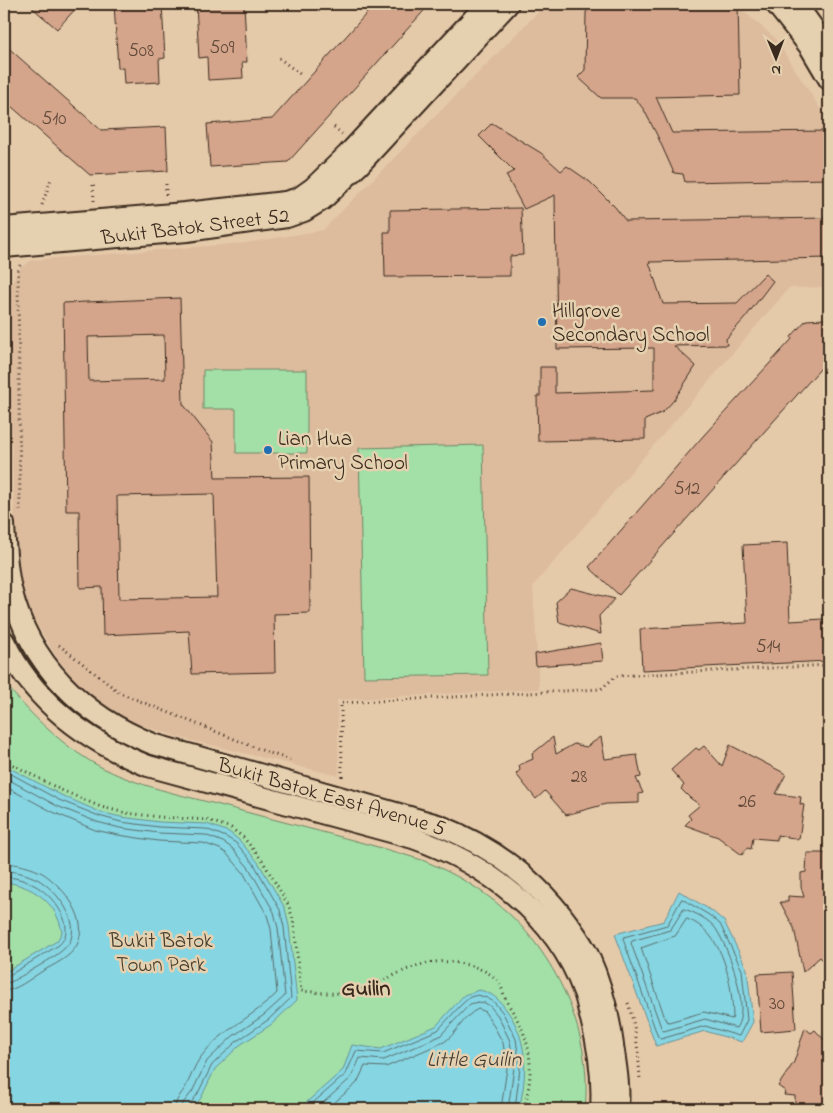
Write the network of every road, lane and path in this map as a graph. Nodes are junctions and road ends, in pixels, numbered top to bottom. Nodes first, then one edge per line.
1 (487, 4) edge
2 (508, 4) edge
3 (776, 4) edge
4 (796, 4) edge
5 (8, 8) dead end
6 (4, 13) edge
7 (829, 50) edge
8 (278, 58) dead end
9 (300, 75) dead end
10 (829, 79) edge
11 (334, 127) dead end
12 (342, 134) dead end
13 (51, 179) dead end
14 (93, 185) dead end
15 (94, 203) dead end
16 (42, 206) dead end
17 (4, 228) edge
18 (9, 253) edge
19 (12, 522) edge
20 (55, 639) dead end
21 (4, 641) edge
22 (829, 666) edge
23 (4, 760) edge
24 (299, 763) dead end
25 (334, 775) dead end
26 (627, 1001) dead end
27 (640, 1090) dead end
28 (524, 1109) edge
29 (601, 1109) edge
30 (618, 1109) edge

1 - 17 street, Bukit Batok Street 52
2 - 18 street, Bukit Batok Street 52
3 - 10 street
4 - 7 street
5 - 6 path
8 - 9 path
11 - 12 path
13 - 16 path
14 - 15 path
18 - 19 path
19 - 30 street, Bukit Batok East Avenue 5
20 - 24 path
21 - 29 street, Bukit Batok East Avenue 5
22 - 25 path
23 - 28 path
26 - 27 path

